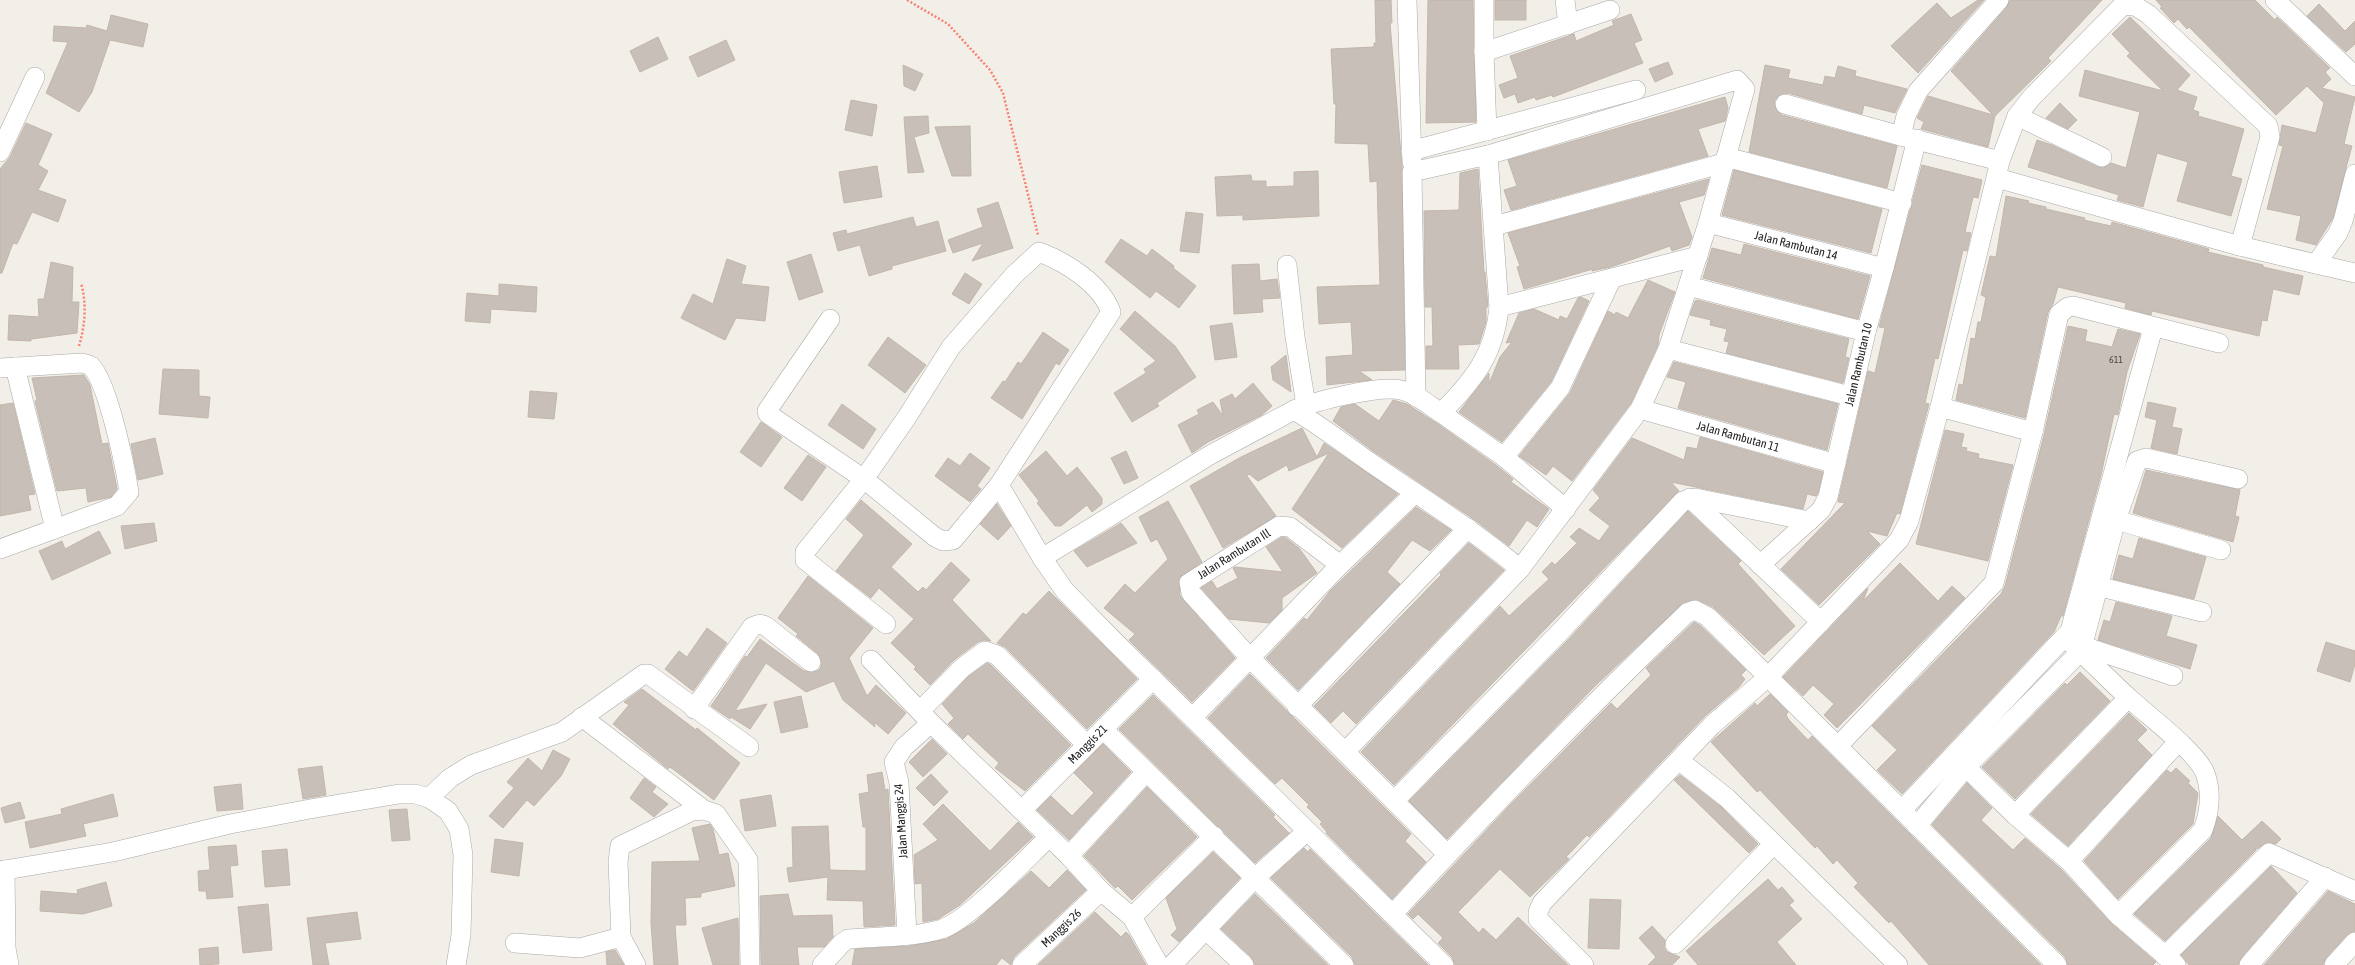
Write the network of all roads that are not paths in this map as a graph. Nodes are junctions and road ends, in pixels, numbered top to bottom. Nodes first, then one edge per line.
1 (1407, 0) edge
2 (1484, 0) edge
3 (1565, 0) edge
4 (1999, 0) edge
5 (2275, 0) edge
6 (1610, 10) dead end
7 (1568, 26) junction
8 (1484, 52) junction
9 (2355, 76) edge
10 (35, 77) dead end
11 (1636, 90) dead end
12 (1785, 104) dead end
13 (2017, 116) junction
14 (1487, 131) junction
15 (1909, 138) junction
16 (1412, 150) junction
17 (0, 152) edge
18 (1488, 155) junction
19 (2102, 157) dead end
20 (1725, 160) junction
21 (1998, 170) junction
22 (1412, 172) junction
23 (2355, 174) edge
24 (1902, 203) junction
25 (1708, 223) junction
26 (1494, 226) junction
27 (2240, 246) junction
28 (1698, 256) junction
29 (2316, 264) junction
30 (1287, 265) dead end
31 (1884, 268) junction
32 (2355, 273) edge
33 (1612, 278) junction
34 (1688, 286) junction
35 (1499, 307) junction
36 (830, 319) dead end
37 (2153, 328) junction
38 (1866, 332) junction
39 (2219, 343) dead end
40 (1668, 349) junction
41 (7, 368) edge
42 (1850, 396) junction
43 (1416, 397) junction
44 (1300, 407) junction
45 (1940, 407) junction
46 (1640, 409) junction
47 (1441, 413) junction
48 (2033, 432) junction
49 (1504, 457) junction
50 (1836, 464) junction
51 (864, 479) junction
52 (2238, 479) dead end
53 (999, 485) junction
54 (1415, 493) junction
55 (1690, 498) junction
56 (1566, 509) junction
57 (2116, 520) junction
58 (1809, 521) junction
59 (1468, 528) junction
60 (55, 529) junction
61 (0, 549) edge
62 (2221, 550) dead end
63 (1042, 558) junction
64 (1340, 565) junction
65 (1760, 565) junction
66 (1520, 569) junction
67 (2097, 586) junction
68 (2202, 612) dead end
69 (1821, 622) junction
70 (886, 624) dead end
71 (2066, 638) junction
72 (2082, 648) junction
73 (1250, 658) junction
74 (871, 660) dead end
75 (811, 662) dead end
76 (2173, 676) dead end
77 (1767, 678) junction
78 (1153, 679) junction
79 (2128, 698) junction
80 (1297, 707) junction
81 (694, 709) junction
82 (582, 717) junction
83 (926, 717) junction
84 (1193, 717) junction
85 (1104, 730) junction
86 (2178, 742) junction
87 (1087, 745) junction
88 (1839, 745) junction
89 (749, 747) dead end
90 (1345, 752) junction
91 (1680, 761) junction
92 (1966, 767) junction
93 (1146, 772) junction
94 (429, 798) junction
95 (1394, 801) junction
96 (704, 810) junction
97 (1022, 810) junction
98 (1902, 810) junction
99 (2015, 815) junction
100 (1917, 826) junction
101 (1307, 831) junction
102 (1214, 836) junction
103 (1048, 838) junction
104 (1773, 845) junction
105 (1447, 854) junction
106 (1069, 856) junction
107 (2069, 861) junction
108 (2, 870) edge
109 (2325, 876) junction
110 (1255, 878) junction
111 (1101, 891) junction
112 (2355, 891) edge
113 (1393, 914) junction
114 (2118, 915) junction
115 (1132, 917) junction
116 (1206, 930) junction
117 (907, 935) junction
118 (621, 937) junction
119 (2355, 942) edge
120 (514, 943) dead end
121 (1675, 944) dead end
122 (2170, 960) edge
123 (9, 965) edge
124 (456, 965) edge
125 (636, 965) edge
126 (750, 965) edge
127 (822, 965) edge
128 (1022, 965) edge
129 (1159, 965) edge
130 (1172, 965) edge
131 (1244, 965) edge
132 (1344, 965) edge
133 (1444, 965) edge
134 (1584, 965) edge
135 (1898, 965) edge
136 (2058, 965) edge
137 (2249, 965) edge
138 (2334, 965) edge

1 - 16 street
2 - 8 street
3 - 7 street
4 - 15 street, Jalan Rambutan 10
5 - 9 street
6 - 7 street
7 - 8 street
8 - 14 street
10 - 17 street
11 - 14 street
12 - 15 street
13 - 19 street
13 - 21 street
13 - 27 street
14 - 16 street
15 - 21 street
15 - 24 street, Jalan Rambutan 10
16 - 22 street
18 - 20 street
18 - 22 street
18 - 26 street
20 - 24 street
20 - 25 street
20 - 26 street
21 - 27 street
21 - 45 street
22 - 43 street
23 - 29 street
24 - 31 street, Jalan Rambutan 10
25 - 28 street
25 - 31 street, Jalan Rambutan 14
26 - 35 street
27 - 29 street
28 - 33 street
28 - 34 street
29 - 32 street
30 - 44 street
31 - 38 street, Jalan Rambutan 10
33 - 35 street
33 - 49 street
34 - 38 street
34 - 40 street
35 - 47 street
36 - 51 street
37 - 39 street
37 - 48 street
37 - 71 street
38 - 42 street, Jalan Rambutan 10
40 - 42 street
40 - 46 street
41 - 60 street
41 - 60 street
42 - 50 street, Jalan Rambutan 10
43 - 44 street
43 - 47 street
44 - 54 street
44 - 63 street
45 - 48 street
45 - 69 street
46 - 50 street, Jalan Rambutan 11
46 - 56 street
47 - 49 street
48 - 88 street
49 - 56 street
50 - 58 street, Jalan Rambutan 10
51 - 53 street
51 - 53 street
51 - 70 street
52 - 57 street
53 - 63 street
54 - 59 street
54 - 64 street
55 - 58 street
55 - 65 street
55 - 95 street
56 - 66 street
57 - 62 street
57 - 67 street
58 - 65 street, Jalan Rambutan 10
59 - 66 street
59 - 80 street
60 - 61 street
63 - 78 street
64 - 73 street
64 - 73 street, Jalan Rambutan Ill
65 - 69 street
66 - 90 street
67 - 68 street
67 - 72 street
69 - 77 street
71 - 72 street
71 - 98 street
72 - 76 street
72 - 79 street
72 - 92 street
73 - 80 street
73 - 84 street
74 - 83 street
75 - 81 street
77 - 88 street
77 - 91 street
77 - 105 street
78 - 84 street
78 - 85 street, Manggis 21
79 - 86 street
79 - 99 street
80 - 90 street
81 - 82 street
81 - 89 street
82 - 94 street
82 - 96 street
83 - 87 street, Jalan Manggis 24
83 - 97 street
83 - 117 street, Jalan Manggis 24
84 - 101 street
85 - 87 street, Manggis 21
85 - 93 street
86 - 107 street
86 - 114 street
87 - 97 street, Manggis 21
88 - 98 street
90 - 95 street
91 - 104 street
91 - 134 street
92 - 99 street
92 - 100 street
93 - 102 street
93 - 106 street
94 - 108 street
94 - 124 street
95 - 105 street
96 - 118 street
96 - 126 street
97 - 103 street
98 - 100 street
99 - 107 street
100 - 136 street
101 - 110 street
101 - 113 street
102 - 110 street
102 - 115 street
103 - 106 street
103 - 117 street
104 - 121 street
104 - 135 street
105 - 113 street
106 - 111 street
107 - 114 street
108 - 123 street
109 - 112 street
109 - 122 street
109 - 137 street
110 - 116 street
110 - 132 street
111 - 115 street
111 - 128 street, Manggis 26
113 - 133 street
114 - 122 street
115 - 129 street
116 - 130 street
116 - 131 street
117 - 127 street
118 - 120 street
118 - 125 street
119 - 138 street

